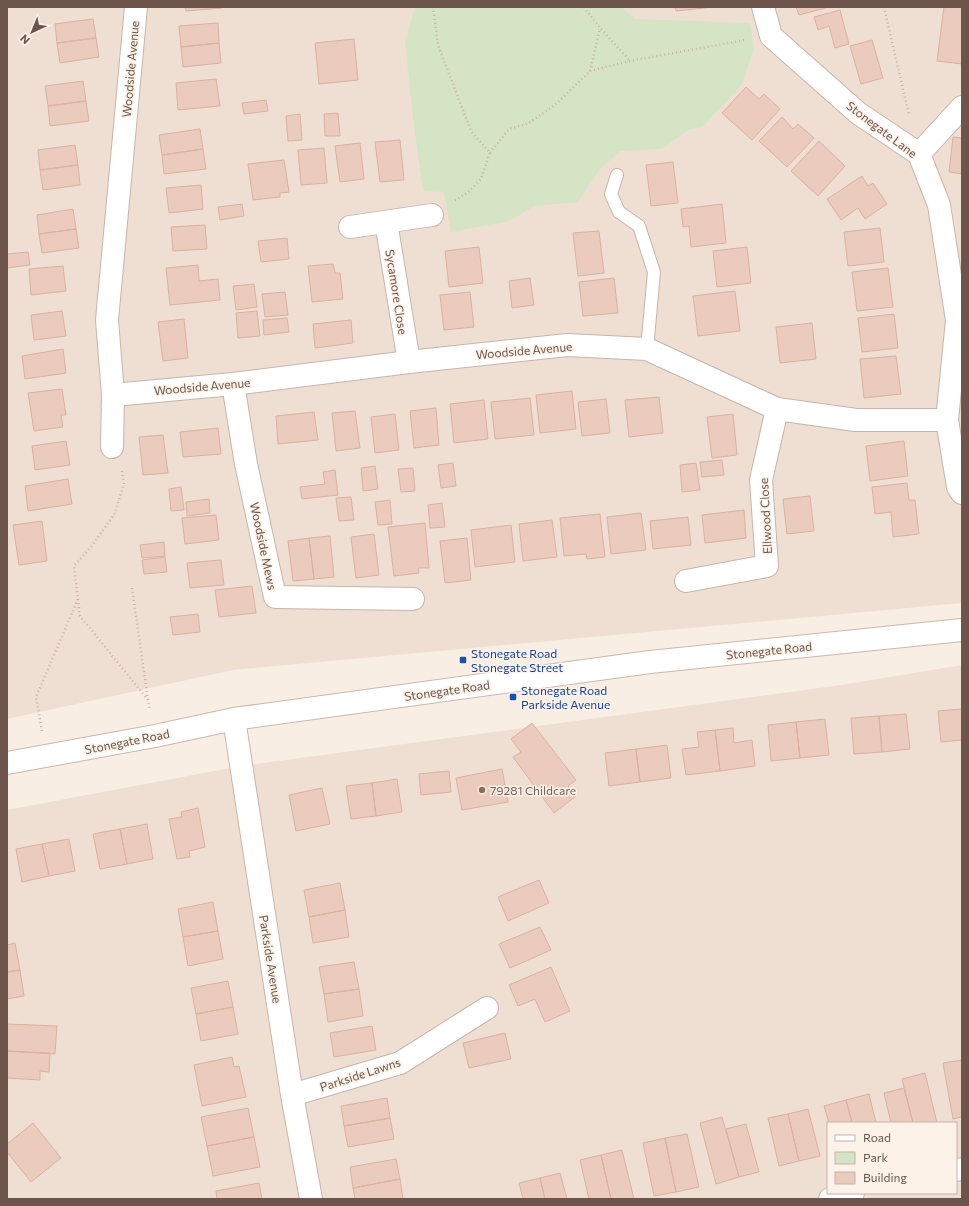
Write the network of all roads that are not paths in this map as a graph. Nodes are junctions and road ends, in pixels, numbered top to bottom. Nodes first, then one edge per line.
1 (136, 7) edge
2 (763, 7) edge
3 (962, 107) edge
4 (919, 154) junction
5 (618, 175) dead end
6 (432, 215) road end
7 (386, 222) junction
8 (350, 227) dead end
9 (647, 349) junction
10 (408, 362) junction
11 (233, 384) junction
12 (113, 394) junction
13 (777, 409) junction
14 (947, 420) junction
15 (112, 447) road end
16 (962, 493) edge
17 (686, 581) dead end
18 (413, 599) dead end
19 (962, 630) edge
20 (234, 719) junction
21 (7, 763) edge
22 (486, 1008) dead end
23 (292, 1095) junction
24 (850, 1194) edge
25 (311, 1199) edge
26 (830, 1199) edge

1 - 12 street, Woodside Avenue
2 - 4 street, Stonegate Lane
3 - 4 street
4 - 14 street, Stonegate Lane
5 - 9 lane
6 - 7 street
7 - 8 street
7 - 10 street, Sycamore Close
9 - 10 street, Woodside Avenue
9 - 13 street, Woodside Avenue
10 - 11 street, Woodside Avenue
11 - 12 street, Woodside Avenue
11 - 18 street, Woodside Mews
12 - 15 street, Woodside Avenue
13 - 14 street, Woodside Avenue
13 - 17 street, Ellwood Close
14 - 16 street, Stonegate Lane
19 - 20 street, Stonegate Road
20 - 21 street, Stonegate Road
20 - 23 street, Parkside Avenue
22 - 23 street, Parkside Lawns
23 - 25 street, Parkside Avenue
24 - 26 street

